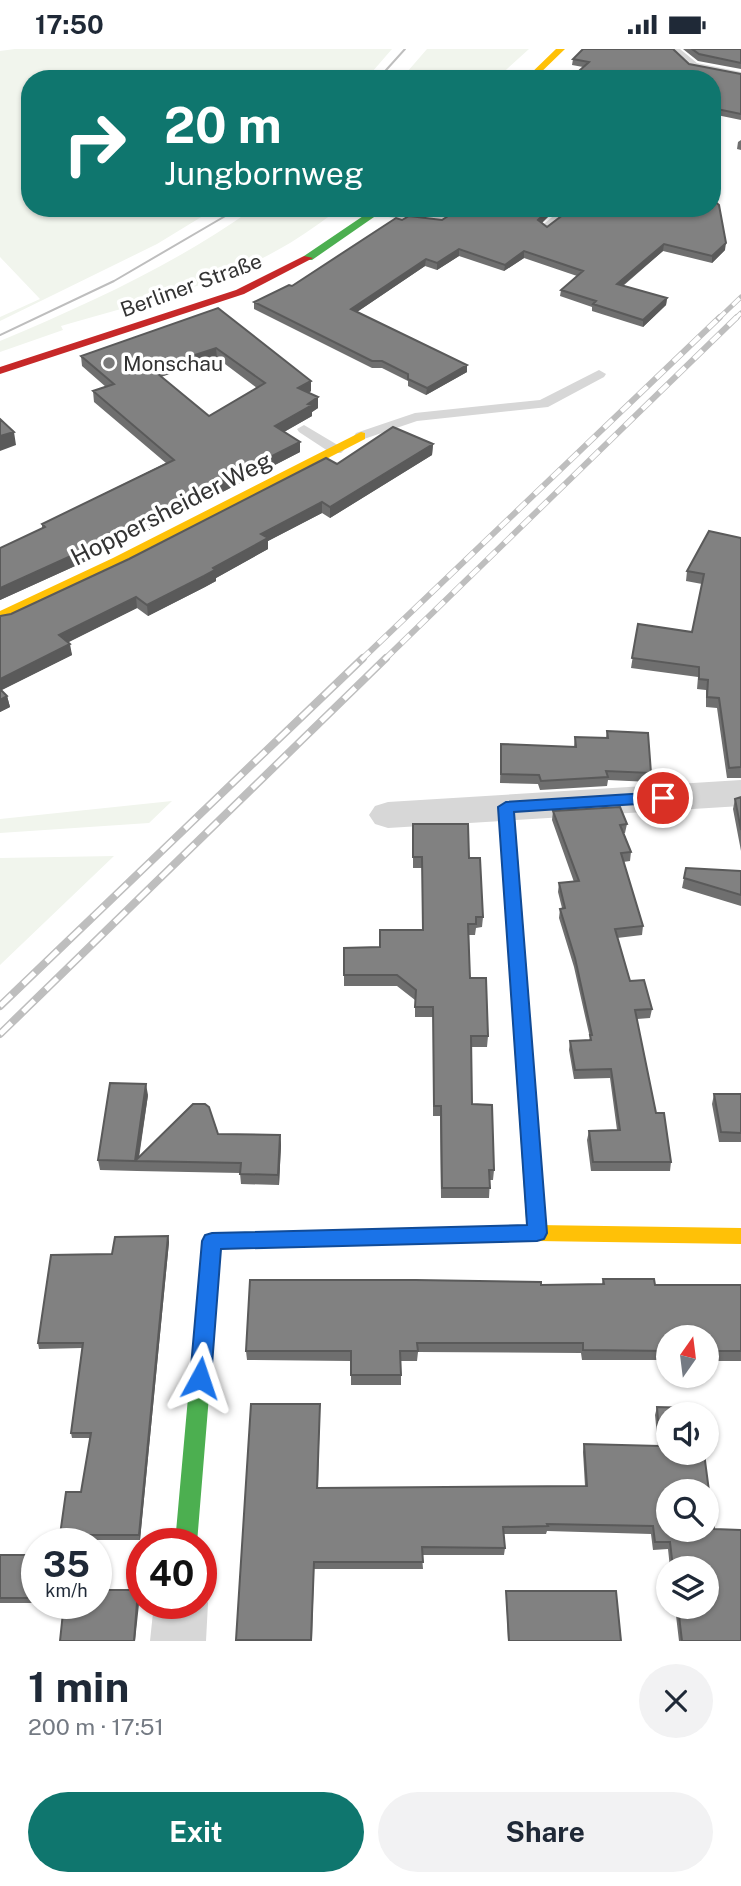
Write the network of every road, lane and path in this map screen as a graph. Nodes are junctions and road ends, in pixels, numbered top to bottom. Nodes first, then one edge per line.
1 (561, 49) edge
2 (674, 49) edge
3 (539, 70) edge
4 (714, 70) edge
5 (721, 71) edge
6 (741, 75) edge
7 (370, 217) edge
8 (423, 217) edge
9 (446, 217) edge
10 (560, 217) edge
11 (546, 227) edge
12 (0, 371) edge
13 (599, 374) dead end
14 (304, 429) dead end
15 (361, 436) joint
16 (336, 450) junction
17 (0, 617) edge
18 (741, 793) edge
19 (506, 807) junction
20 (388, 815) dead end
21 (537, 1233) junction
22 (741, 1236) edge
23 (188, 1528) edge
24 (180, 1619) edge
25 (178, 1641) edge

1 - 3 street
2 - 4 lane
5 - 6 lane
7 - 12 street, Berliner Straße
8 - 9 lane
10 - 11 lane
13 - 15 lane
14 - 16 lane
15 - 16 street, Hoppersheider Weg
16 - 17 street, Hoppersheider Weg
18 - 19 street
19 - 20 street
19 - 21 street
21 - 22 street
21 - 23 street
24 - 25 street

